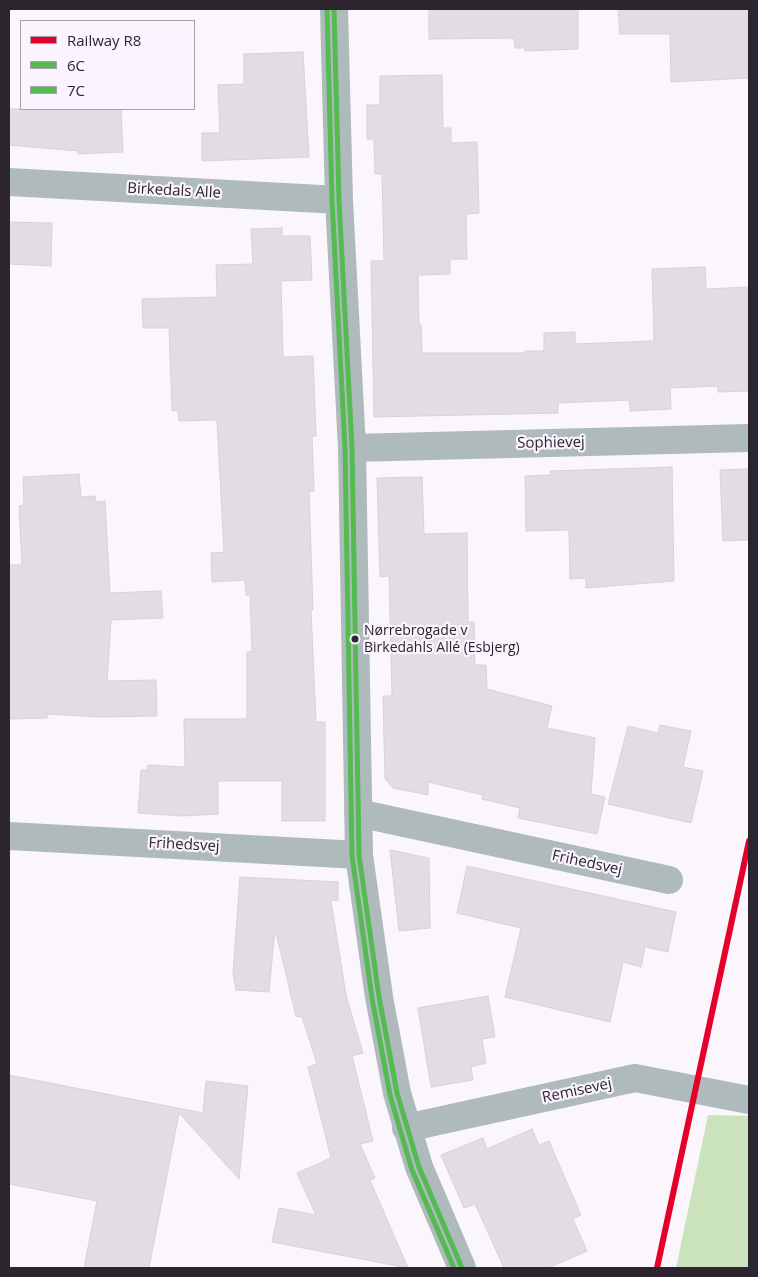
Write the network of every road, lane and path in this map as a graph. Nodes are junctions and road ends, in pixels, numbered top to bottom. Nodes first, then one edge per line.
1 (334, 9) edge
2 (9, 182) edge
3 (339, 200) junction
4 (749, 438) edge
5 (352, 448) junction
6 (358, 813) junction
7 (9, 836) edge
8 (359, 855) junction
9 (669, 880) dead end
10 (749, 1100) edge
11 (406, 1128) junction
12 (462, 1268) edge

1 - 3 street
2 - 3 street, Birkedals Alle
3 - 5 street
4 - 5 street, Sophievej
5 - 6 street
6 - 8 street
6 - 9 street, Frihedsvej
7 - 8 street, Frihedsvej
8 - 11 street
10 - 11 street, Remisevej
11 - 12 street

